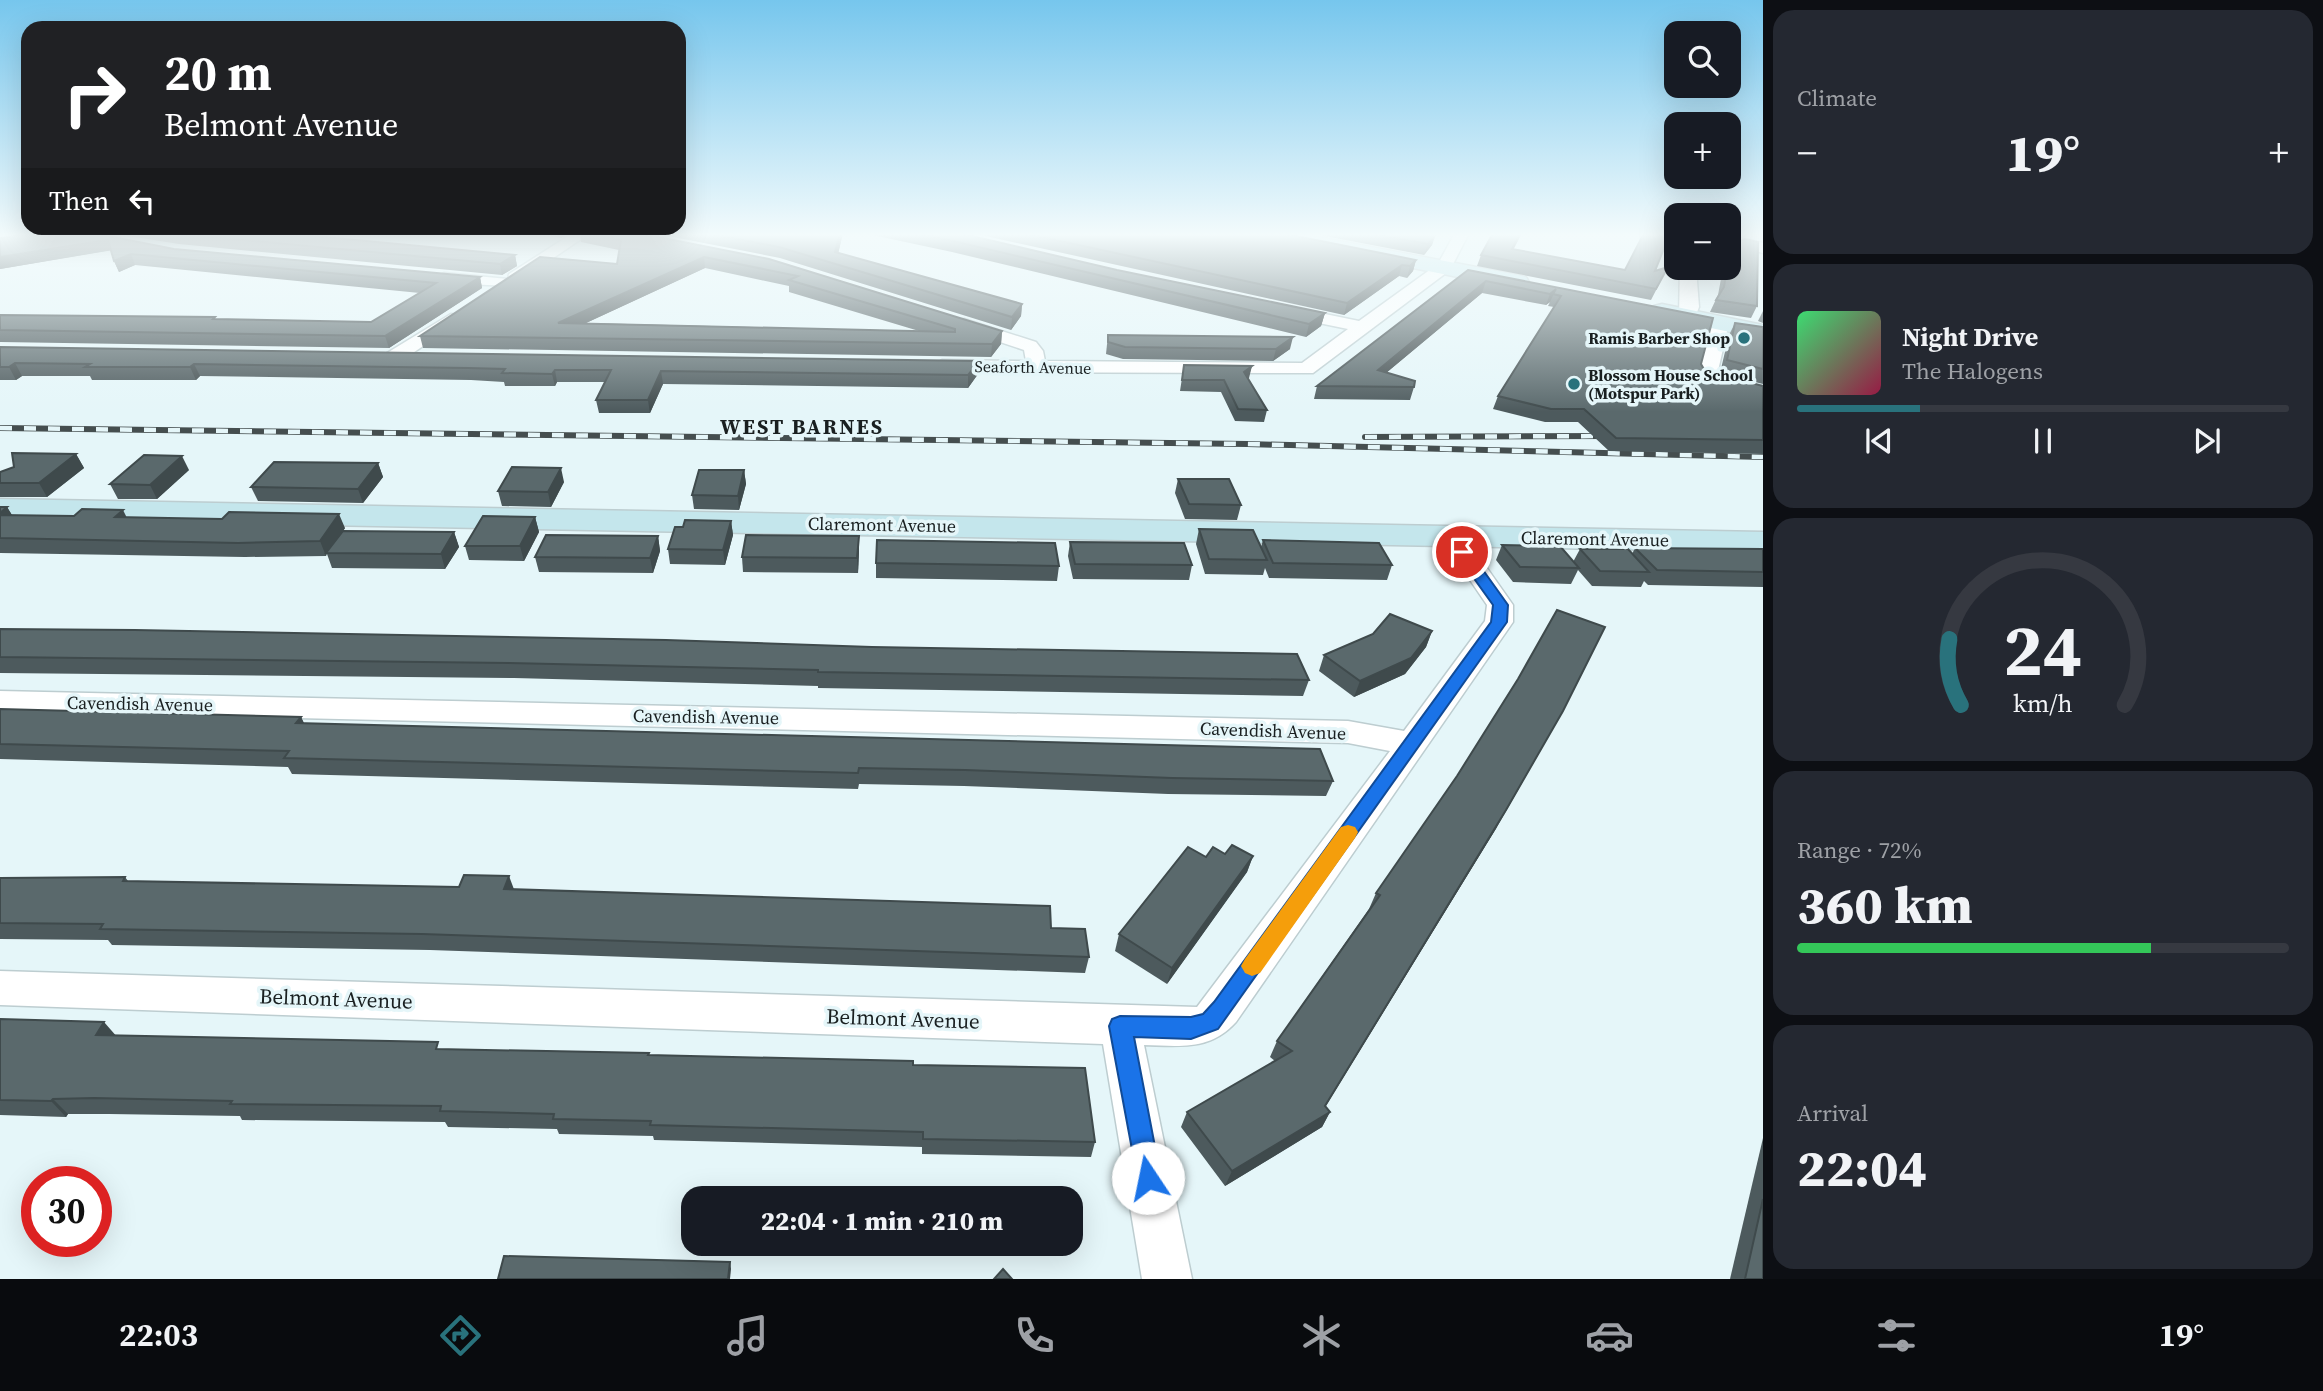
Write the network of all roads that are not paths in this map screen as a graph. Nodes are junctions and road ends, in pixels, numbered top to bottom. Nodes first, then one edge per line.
1 (491, 293) edge
2 (1409, 293) edge
3 (1689, 293) edge
4 (1634, 305) edge
5 (1264, 306) edge
6 (1688, 316) junction
7 (943, 317) edge
8 (1720, 323) junction
9 (1362, 327) junction
10 (1763, 332) edge
11 (433, 357) edge
12 (925, 365) edge
13 (1036, 367) junction
14 (1763, 392) edge
15 (0, 509) edge
16 (1452, 536) junction
17 (1763, 542) edge
18 (0, 701) edge
19 (1412, 744) junction
20 (0, 988) edge
21 (1120, 1026) junction
22 (1167, 1279) edge

1 - 11 street
2 - 9 street, Seaforth Avenue
3 - 6 street
4 - 6 street
5 - 9 street
6 - 8 street
7 - 13 street
8 - 10 street
8 - 14 street
9 - 13 street, Seaforth Avenue
12 - 13 street, Seaforth Avenue
15 - 16 street, Claremont Avenue
16 - 17 street, Claremont Avenue
16 - 19 street, Belmont Avenue
18 - 19 street, Cavendish Avenue
19 - 21 street, Belmont Avenue
20 - 21 street, Belmont Avenue
21 - 22 street

